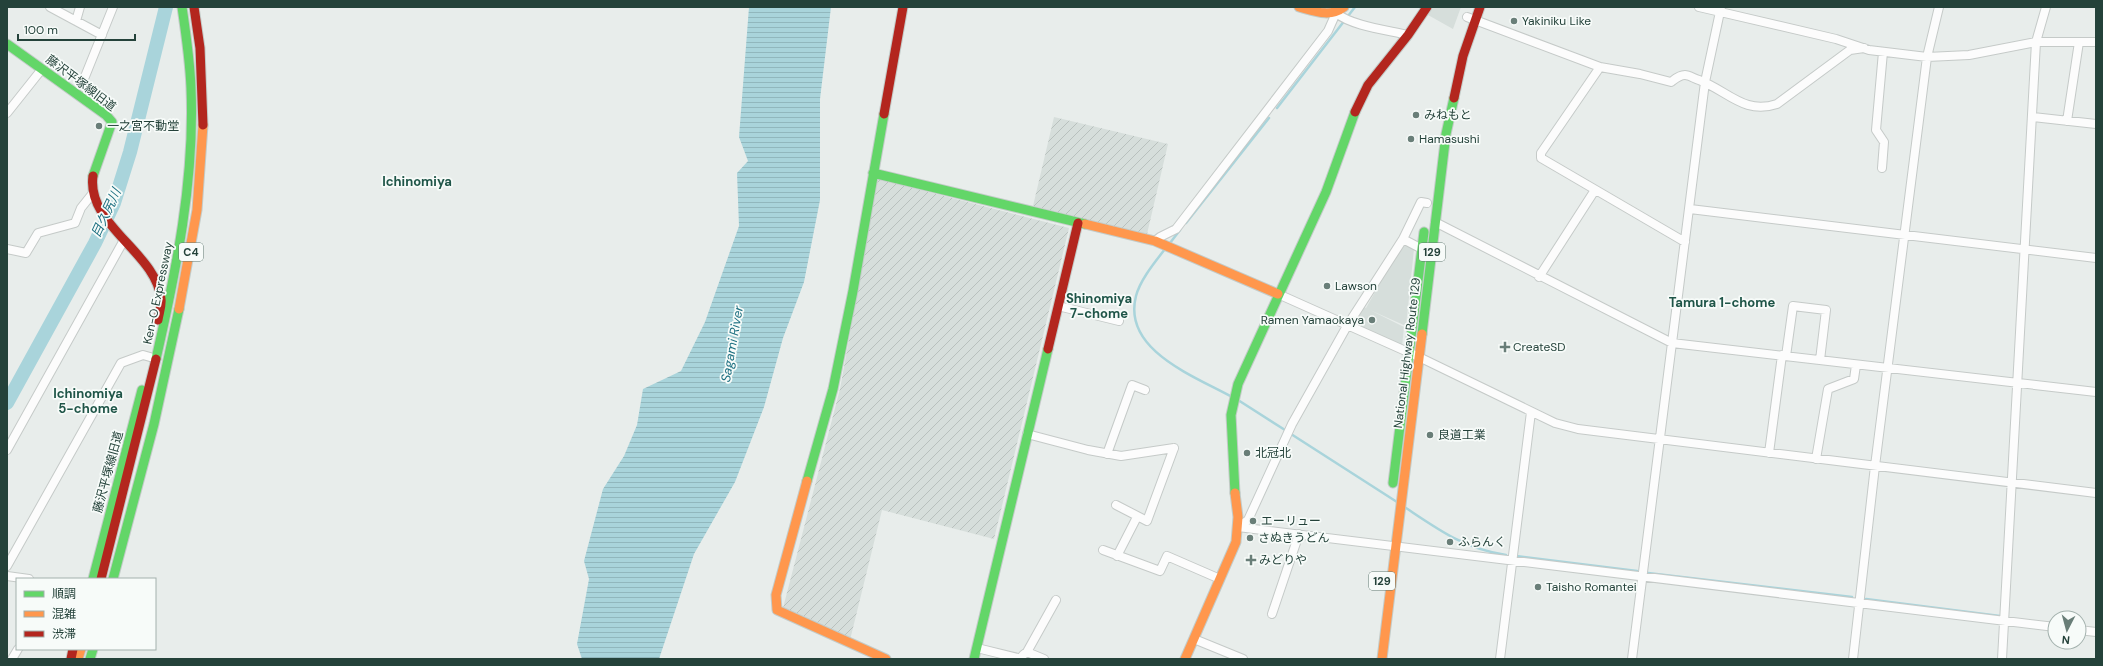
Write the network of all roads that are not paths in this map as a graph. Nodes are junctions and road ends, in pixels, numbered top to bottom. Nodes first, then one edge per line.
1 (50, 7) edge
2 (80, 7) edge
3 (113, 7) edge
4 (182, 7) edge
5 (194, 7) edge
6 (904, 7) edge
7 (1299, 7) edge
8 (1344, 7) edge
9 (1427, 7) edge
10 (1471, 7) edge
11 (1480, 7) edge
12 (1699, 7) edge
13 (1939, 7) edge
14 (2046, 7) edge
15 (1720, 10) edge
16 (1339, 16) junction
17 (1471, 18) junction
18 (76, 21) junction
19 (102, 35) junction
20 (1408, 35) junction
21 (2036, 42) junction
22 (2079, 42) junction
23 (2096, 42) edge
24 (7, 44) edge
25 (1864, 48) junction
26 (1883, 52) junction
27 (1927, 57) junction
28 (1600, 67) junction
29 (42, 69) junction
30 (1449, 73) dead end
31 (84, 79) dead end
32 (1705, 82) junction
33 (7, 113) edge
34 (2033, 117) junction
35 (2067, 121) junction
36 (2096, 124) edge
37 (1882, 168) dead end
38 (873, 173) junction
39 (1595, 190) junction
40 (94, 194) junction
41 (1428, 199) joint
42 (1690, 209) junction
43 (1435, 222) junction
44 (1078, 223) junction
45 (1425, 223) junction
46 (1410, 224) junction
47 (1905, 235) junction
48 (122, 237) junction
49 (1403, 239) junction
50 (1686, 242) junction
51 (1158, 243) junction
52 (7, 249) edge
53 (1422, 249) junction
54 (2024, 249) junction
55 (2096, 258) edge
56 (1539, 276) junction
57 (1278, 294) junction
58 (1058, 306) junction
59 (1119, 321) dead end
60 (1347, 326) junction
61 (1672, 343) junction
62 (1409, 353) junction
63 (1784, 356) junction
64 (150, 357) junction
65 (1419, 357) junction
66 (1820, 360) junction
67 (1856, 365) junction
68 (1888, 369) junction
69 (2016, 382) junction
70 (1145, 390) dead end
71 (2096, 392) edge
72 (1531, 412) junction
73 (1027, 434) junction
74 (1660, 440) junction
75 (7, 450) edge
76 (1769, 453) junction
77 (1107, 454) junction
78 (1816, 459) junction
79 (1875, 466) junction
80 (2011, 482) junction
81 (2096, 493) edge
82 (1392, 495) dead end
83 (1116, 505) dead end
84 (1137, 517) junction
85 (1238, 526) junction
86 (1299, 534) junction
87 (1388, 546) junction
88 (1103, 550) dead end
89 (1117, 556) junction
90 (1511, 561) junction
91 (7, 566) edge
92 (7, 576) edge
93 (1643, 576) junction
94 (22, 578) edge
95 (93, 578) edge
96 (101, 578) edge
97 (114, 578) edge
98 (1220, 579) junction
99 (1056, 600) dead end
100 (1858, 603) junction
101 (1272, 614) dead end
102 (1378, 614) dead end
103 (2003, 621) junction
104 (2047, 627) edge
105 (1194, 639) junction
106 (977, 648) junction
107 (17, 650) edge
108 (1027, 652) junction
109 (12, 659) edge
110 (886, 659) edge
111 (974, 659) edge
112 (1018, 659) edge
113 (1044, 659) edge
114 (1185, 659) edge
115 (1243, 659) edge
116 (1372, 659) edge
117 (1382, 659) edge
118 (1500, 659) edge
119 (1632, 659) edge
120 (1853, 659) edge
121 (2002, 659) edge

1 - 18 street
2 - 18 street
3 - 19 street
4 - 96 main road, Ken-O Expressway / C4
5 - 97 main road, Ken-O Expressway / C4
6 - 38 main road
7 - 16 main road
8 - 16 main road
9 - 20 main road
10 - 17 main road, National Highway Route 129 / 129
11 - 17 main road, National Highway Route 129 / 129
12 - 15 street
13 - 27 street
14 - 21 street
15 - 25 street
15 - 32 street
16 - 20 street
16 - 51 street
17 - 28 street
17 - 30 main road, National Highway Route 129 / 129
17 - 43 main road, National Highway Route 129 / 129
18 - 19 street
19 - 31 street
20 - 57 main road
21 - 22 street
21 - 27 street
21 - 34 street
22 - 23 street
22 - 35 street
24 - 29 main road, 藤沢平塚線旧道
25 - 26 street
25 - 32 street
26 - 27 street
26 - 37 street
27 - 47 street
28 - 32 street
28 - 39 street
29 - 33 street
29 - 40 main road, 藤沢平塚線旧道
32 - 42 street
34 - 35 street
34 - 54 street
35 - 36 street
38 - 44 main road
38 - 110 main road
39 - 50 street
39 - 56 street
40 - 48 main road, 藤沢平塚線旧道
40 - 52 street
41 - 45 main road, National Highway Route 129 / 129
41 - 46 street
42 - 47 street
42 - 50 street
43 - 56 street
43 - 65 main road, National Highway Route 129 / 129
44 - 51 main road
44 - 58 main road
45 - 46 street
45 - 53 main road, National Highway Route 129 / 129
46 - 49 street
47 - 54 street
47 - 68 street
48 - 64 main road, 藤沢平塚線旧道
48 - 75 street
49 - 53 street
49 - 60 street
50 - 61 street
51 - 57 main road
53 - 62 main road, National Highway Route 129 / 129
54 - 55 street
54 - 69 street
56 - 61 street
57 - 60 street
57 - 85 main road
58 - 59 street
58 - 73 main road
60 - 62 street
60 - 85 street
61 - 63 street
61 - 74 street
62 - 65 street
62 - 82 main road, National Highway Route 129 / 129
63 - 66 street
63 - 66 street
63 - 76 street
64 - 91 street
64 - 95 main road, 藤沢平塚線旧道
65 - 72 street
65 - 87 main road, National Highway Route 129 / 129
66 - 67 street
67 - 68 street
67 - 78 street
68 - 69 street
68 - 79 street
69 - 71 street
69 - 80 street
70 - 77 street
72 - 74 street
72 - 90 street
73 - 77 street
73 - 106 main road
74 - 76 street
74 - 93 street
76 - 78 street
77 - 84 street
78 - 79 street
79 - 80 street
79 - 100 street
80 - 81 street
80 - 103 street
83 - 84 street
84 - 89 street
85 - 86 street
85 - 98 main road
86 - 87 street
86 - 101 street
87 - 90 street
87 - 117 main road, National Highway Route 129 / 129
88 - 89 street
89 - 98 street
90 - 93 street
90 - 118 street
92 - 94 street
93 - 100 street
93 - 119 street
98 - 105 main road
99 - 108 street
100 - 103 street
100 - 120 street
102 - 116 main road
103 - 104 street
103 - 121 street
105 - 114 main road
105 - 115 street
106 - 111 main road
106 - 112 street
107 - 109 street
108 - 112 street
108 - 113 street

